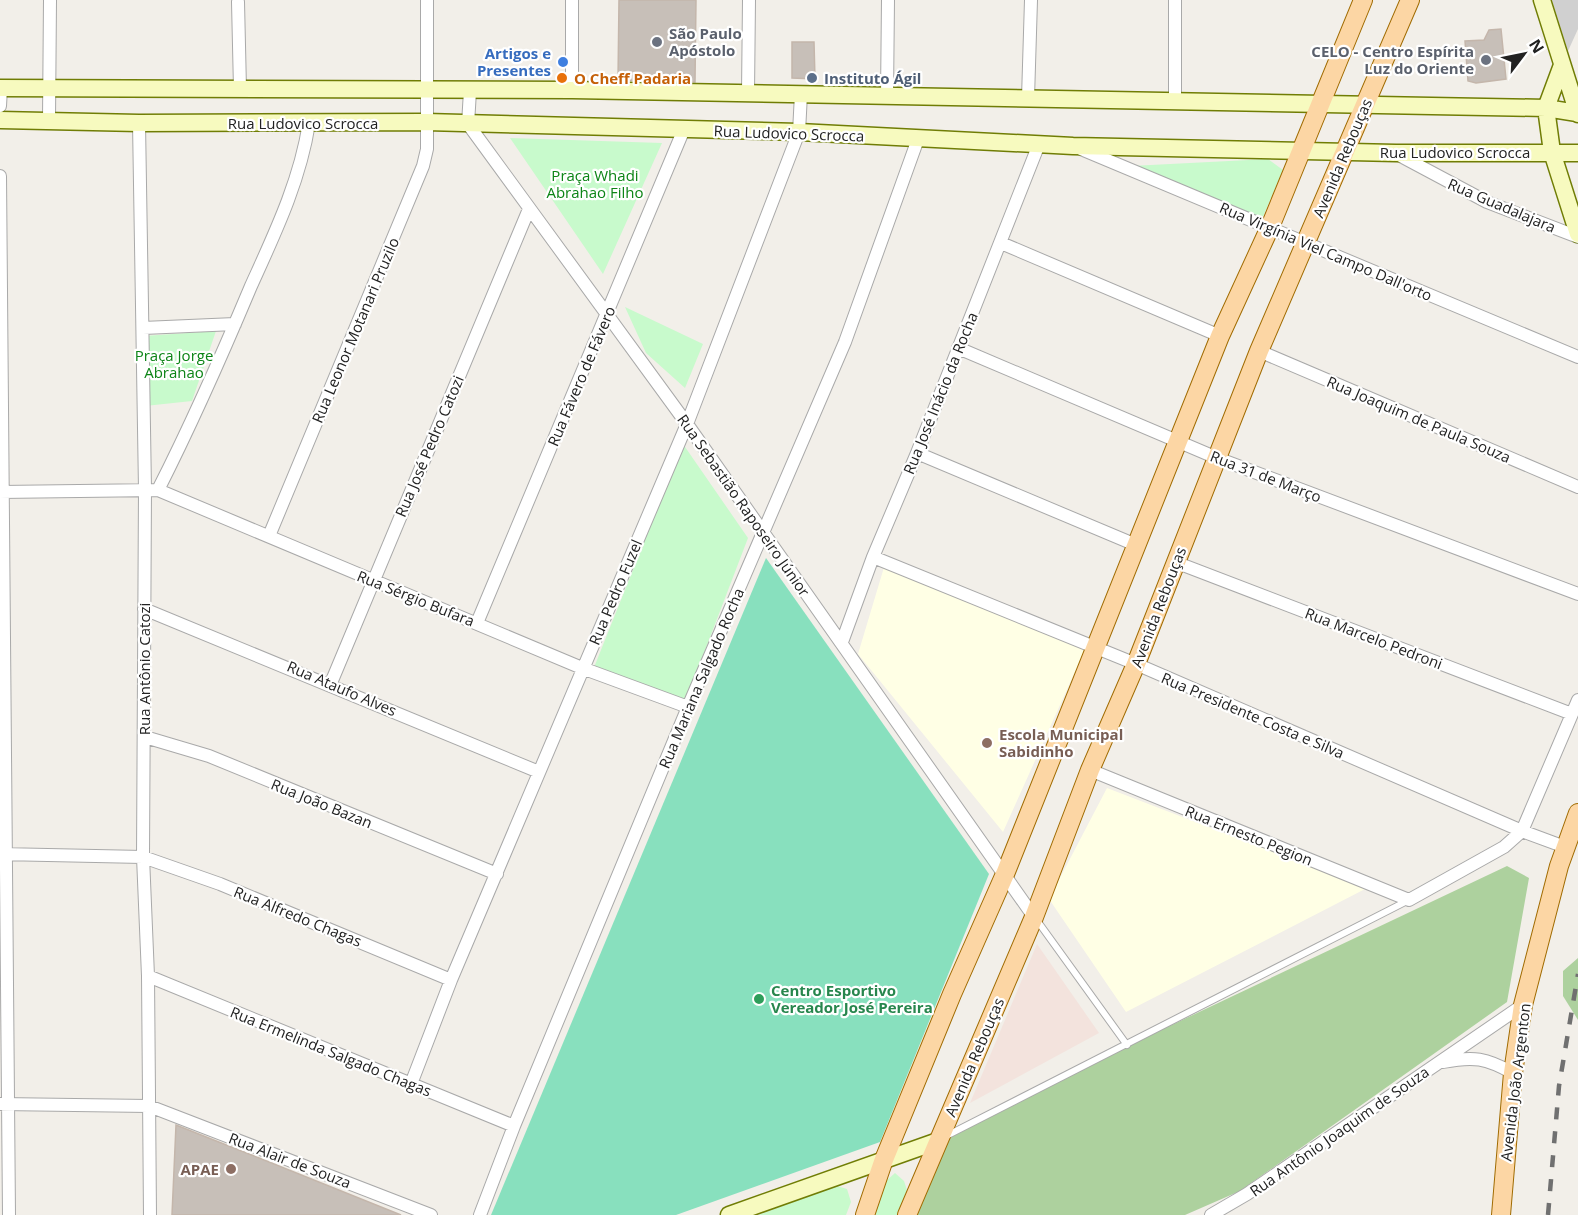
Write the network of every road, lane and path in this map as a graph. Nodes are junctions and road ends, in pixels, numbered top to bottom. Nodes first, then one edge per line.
1 (50, 0) edge
2 (427, 0) edge
3 (572, 0) edge
4 (749, 0) edge
5 (888, 0) edge
6 (1031, 0) edge
7 (1175, 0) edge
8 (1363, 0) edge
9 (1410, 0) edge
10 (1542, 0) edge
11 (238, 2) dead end
12 (1562, 65) junction
13 (49, 87) junction
14 (1, 88) edge
15 (240, 89) junction
16 (572, 90) junction
17 (426, 91) junction
18 (470, 91) junction
19 (748, 93) junction
20 (801, 94) junction
21 (887, 96) junction
22 (1028, 98) junction
23 (1174, 101) junction
24 (1320, 103) junction
25 (1365, 104) junction
26 (0, 106) edge
27 (1546, 108) junction
28 (1578, 114) edge
29 (49, 119) junction
30 (0, 120) edge
31 (426, 122) junction
32 (139, 123) junction
33 (309, 123) junction
34 (468, 124) junction
35 (684, 129) junction
36 (799, 132) junction
37 (918, 139) junction
38 (1039, 144) junction
39 (1073, 146) junction
40 (1300, 151) junction
41 (1345, 152) junction
42 (1552, 152) junction
43 (1396, 153) junction
44 (1578, 153) edge
45 (0, 176) edge
46 (529, 209) junction
47 (1270, 228) junction
48 (1578, 236) edge
49 (1306, 242) junction
50 (1001, 243) junction
51 (607, 315) junction
52 (235, 324) junction
53 (143, 328) junction
54 (1220, 336) junction
55 (958, 348) junction
56 (1259, 351) junction
57 (1578, 357) edge
58 (687, 424) junction
59 (1178, 442) junction
60 (917, 453) junction
61 (1217, 458) junction
62 (1578, 487) edge
63 (151, 489) junction
64 (2, 492) edge
65 (762, 534) junction
66 (269, 536) junction
67 (1136, 545) junction
68 (873, 557) junction
69 (1175, 562) junction
70 (372, 581) junction
71 (1578, 594) edge
72 (144, 609) junction
73 (477, 623) junction
74 (842, 642) junction
75 (1096, 649) junction
76 (1136, 664) junction
77 (582, 668) junction
78 (331, 683) junction
79 (1578, 700) edge
80 (688, 707) junction
81 (1572, 714) junction
82 (145, 737) junction
83 (1090, 770) junction
84 (539, 772) junction
85 (1578, 813) edge
86 (1522, 831) junction
87 (1565, 847) junction
88 (4, 854) edge
89 (143, 857) junction
90 (497, 874) junction
91 (1005, 874) junction
92 (1409, 900) junction
93 (1034, 917) junction
94 (148, 976) junction
95 (451, 980) junction
96 (1523, 1005) junction
97 (1127, 1045) junction
98 (1436, 1064) junction
99 (1514, 1073) junction
100 (411, 1084) junction
101 (4, 1104) edge
102 (149, 1106) junction
103 (514, 1126) junction
104 (938, 1141) junction
105 (883, 1162) junction
106 (1226, 1211) edge
107 (9, 1215) edge
108 (150, 1215) edge
109 (431, 1215) edge
110 (480, 1215) edge
111 (729, 1215) edge
112 (864, 1215) edge
113 (907, 1215) edge
114 (1211, 1215) edge
115 (1501, 1215) edge

1 - 13 street
2 - 17 street, Rua Leonor Motanari Pruzilo
3 - 16 street
4 - 19 street
5 - 21 street
6 - 22 street
7 - 23 street
8 - 24 main road
9 - 25 main road, Avenida Rebouças
10 - 12 street
11 - 15 street
12 - 27 street
12 - 28 street
13 - 14 street
13 - 15 street
13 - 29 street
14 - 26 street
15 - 17 street
16 - 18 street
16 - 19 street
17 - 18 street
17 - 31 street, Rua Leonor Motanari Pruzilo
18 - 34 street
19 - 20 street
20 - 21 street
20 - 36 street, Rua Pedro Fuzel
21 - 22 street
22 - 23 street
23 - 24 street
24 - 25 street
24 - 40 main road
25 - 27 street
25 - 41 main road, Avenida Rebouças
27 - 28 street
27 - 42 street
29 - 30 street, Rua Ludovico Scrocca
29 - 32 street, Rua Ludovico Scrocca
31 - 33 street, Rua Ludovico Scrocca
31 - 34 street, Rua Ludovico Scrocca
31 - 66 street, Rua Leonor Motanari Pruzilo
32 - 33 street, Rua Ludovico Scrocca
32 - 53 street, Rua Antônio Catozi
33 - 52 street
34 - 35 street, Rua Ludovico Scrocca
34 - 46 street, Rua Sebastião Raposeiro Júnior
35 - 36 street, Rua Ludovico Scrocca
35 - 51 street, Rua Fávero de Fávero
36 - 37 street, Rua Ludovico Scrocca
36 - 58 street, Rua Pedro Fuzel
37 - 38 street, Rua Ludovico Scrocca
37 - 65 street, Rua Mariana Salgado Rocha
38 - 39 street, Rua Ludovico Scrocca
38 - 50 street, Rua José Inácio da Rocha
39 - 40 street, Rua Ludovico Scrocca
39 - 47 street, Rua Virgínia Viel Campo Dall'orto
40 - 41 street, Rua Ludovico Scrocca
40 - 47 main road
41 - 43 street, Rua Ludovico Scrocca
41 - 49 main road, Avenida Rebouças
42 - 43 street, Rua Ludovico Scrocca
42 - 44 street, Rua Ludovico Scrocca
42 - 48 street
43 - 48 street, Rua Guadalajara
45 - 64 street
46 - 51 street, Rua Sebastião Raposeiro Júnior
46 - 70 street, Rua José Pedro Catozi
47 - 49 street, Rua Virgínia Viel Campo Dall'orto
47 - 54 main road
49 - 56 main road, Avenida Rebouças
49 - 57 street, Rua Virgínia Viel Campo Dall'orto
50 - 54 street
50 - 55 street, Rua José Inácio da Rocha
51 - 58 street, Rua Sebastião Raposeiro Júnior
51 - 73 street, Rua Fávero de Fávero
52 - 53 street
52 - 63 street
53 - 63 street, Rua Antônio Catozi
54 - 59 main road
55 - 59 street, Rua 31 de Março
55 - 60 street, Rua José Inácio da Rocha
56 - 61 main road, Avenida Rebouças
56 - 62 street, Rua Joaquim de Paula Souza
58 - 65 street, Rua Sebastião Raposeiro Júnior
58 - 77 street, Rua Pedro Fuzel
59 - 61 street, Rua 31 de Março
59 - 67 main road
60 - 67 street
60 - 68 street, Rua José Inácio da Rocha
61 - 69 main road, Avenida Rebouças
61 - 71 street, Rua 31 de Março
63 - 64 street
63 - 66 street, Rua Sérgio Bufara
63 - 72 street, Rua Antônio Catozi
64 - 88 street
65 - 74 street, Rua Sebastião Raposeiro Júnior
65 - 80 street, Rua Mariana Salgado Rocha
66 - 70 street, Rua Sérgio Bufara
67 - 75 main road
68 - 74 street, Rua José Inácio da Rocha
68 - 75 street, Rua Presidente Costa e Silva
69 - 76 main road, Avenida Rebouças
69 - 81 street, Rua Marcelo Pedroni
70 - 73 street, Rua Sérgio Bufara
70 - 78 street, Rua José Pedro Catozi
72 - 78 street, Rua Ataufo Alves
72 - 82 street, Rua Antônio Catozi
73 - 77 street, Rua Sérgio Bufara
74 - 91 street, Rua Sebastião Raposeiro Júnior
75 - 76 street, Rua Presidente Costa e Silva
75 - 91 main road
76 - 83 main road, Avenida Rebouças
76 - 86 street, Rua Presidente Costa e Silva
77 - 80 street, Rua Sérgio Bufara
77 - 84 street, Rua Pedro Fuzel
78 - 84 street, Rua Ataufo Alves
79 - 81 street
80 - 103 street, Rua Mariana Salgado Rocha
81 - 86 street
82 - 89 street, Rua Antônio Catozi
82 - 90 street, Rua João Bazan
83 - 92 street, Rua Ernesto Pegion
83 - 93 main road, Avenida Rebouças
84 - 90 street, Rua Pedro Fuzel
85 - 87 main road, Avenida João Argenton
86 - 87 street, Rua Presidente Costa e Silva
86 - 92 street
87 - 96 main road, Avenida João Argenton
88 - 89 street, Rua Alfredo Chagas
88 - 101 street
89 - 94 street, Rua Antônio Catozi
89 - 95 street, Rua Alfredo Chagas
90 - 95 street, Rua Pedro Fuzel
91 - 93 street, Rua Sebastião Raposeiro Júnior
91 - 105 main road
92 - 97 lane
93 - 97 lane
93 - 104 main road, Avenida Rebouças
94 - 100 street, Rua Ermelinda Salgado Chagas
94 - 102 street, Rua Antônio Catozi
95 - 100 street, Rua Pedro Fuzel
96 - 98 street, Rua Antônio Joaquim de Souza
96 - 99 main road, Avenida João Argenton
97 - 104 lane
98 - 99 street, Rua Antônio Joaquim de Souza
98 - 106 street, Rua Antônio Joaquim de Souza
99 - 115 main road, Avenida João Argenton
100 - 103 street, Rua Ermelinda Salgado Chagas
101 - 102 street
101 - 107 street
102 - 108 street, Rua Antônio Catozi
102 - 109 street, Rua Alair de Souza
103 - 110 street, Rua Mariana Salgado Rocha
104 - 105 street
104 - 113 main road, Avenida Rebouças
105 - 111 street
105 - 112 main road
106 - 114 street, Rua Antônio Joaquim de Souza

